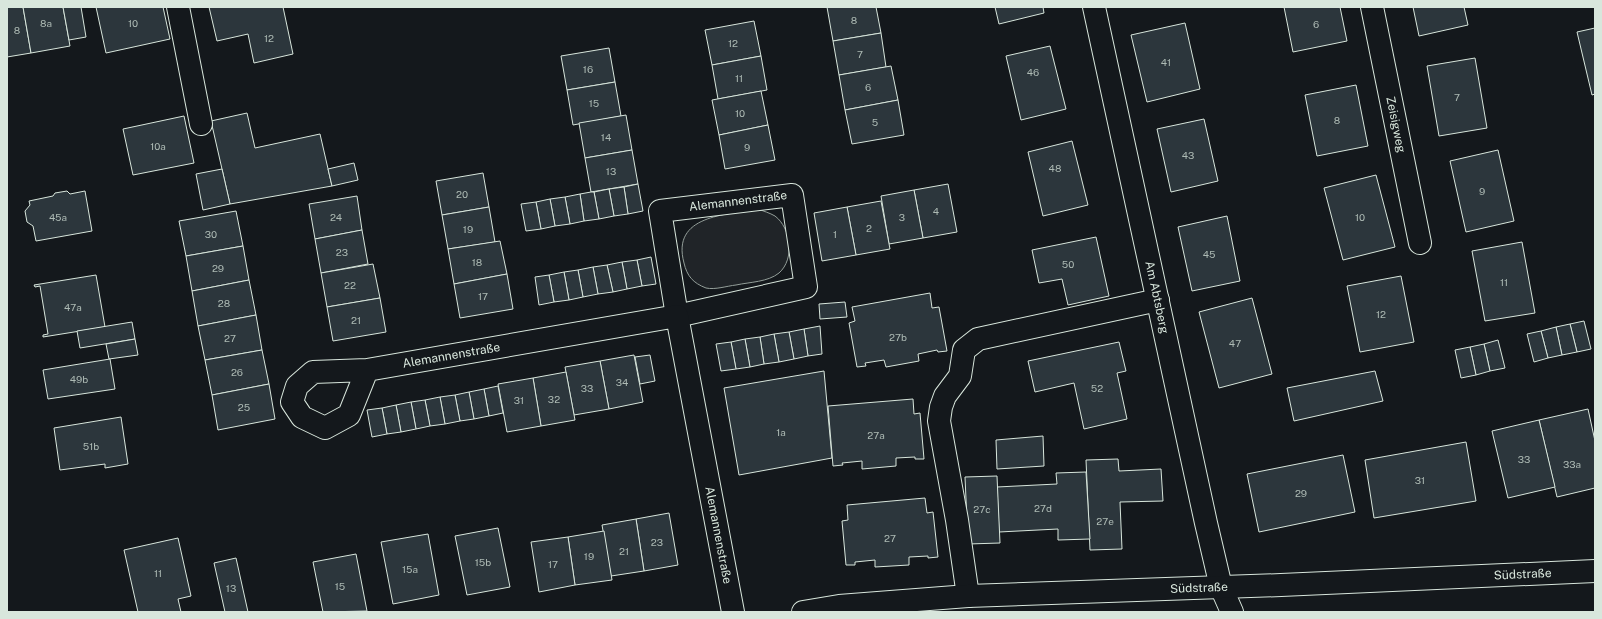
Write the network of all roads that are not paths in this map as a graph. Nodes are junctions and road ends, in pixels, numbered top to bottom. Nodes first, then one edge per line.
1 (178, 7) edge
2 (1094, 7) edge
3 (1372, 7) edge
4 (201, 124) dead end
5 (1420, 243) dead end
6 (1158, 300) junction
7 (677, 316) junction
8 (367, 370) dead end
9 (1595, 571) edge
10 (1221, 587) junction
11 (968, 596) junction
12 (733, 612) edge
13 (803, 612) edge
14 (1232, 612) edge

1 - 4 street
2 - 6 street, Am Abtsberg
3 - 5 street, Zeisigweg
6 - 10 street, Am Abtsberg
6 - 11 street
7 - 7 street, Alemannenstraße
7 - 8 street, Alemannenstraße
7 - 12 street, Alemannenstraße
9 - 10 street, Südstraße
10 - 11 street, Südstraße
10 - 14 street, Am Abtsberg
11 - 13 street, Südstraße

